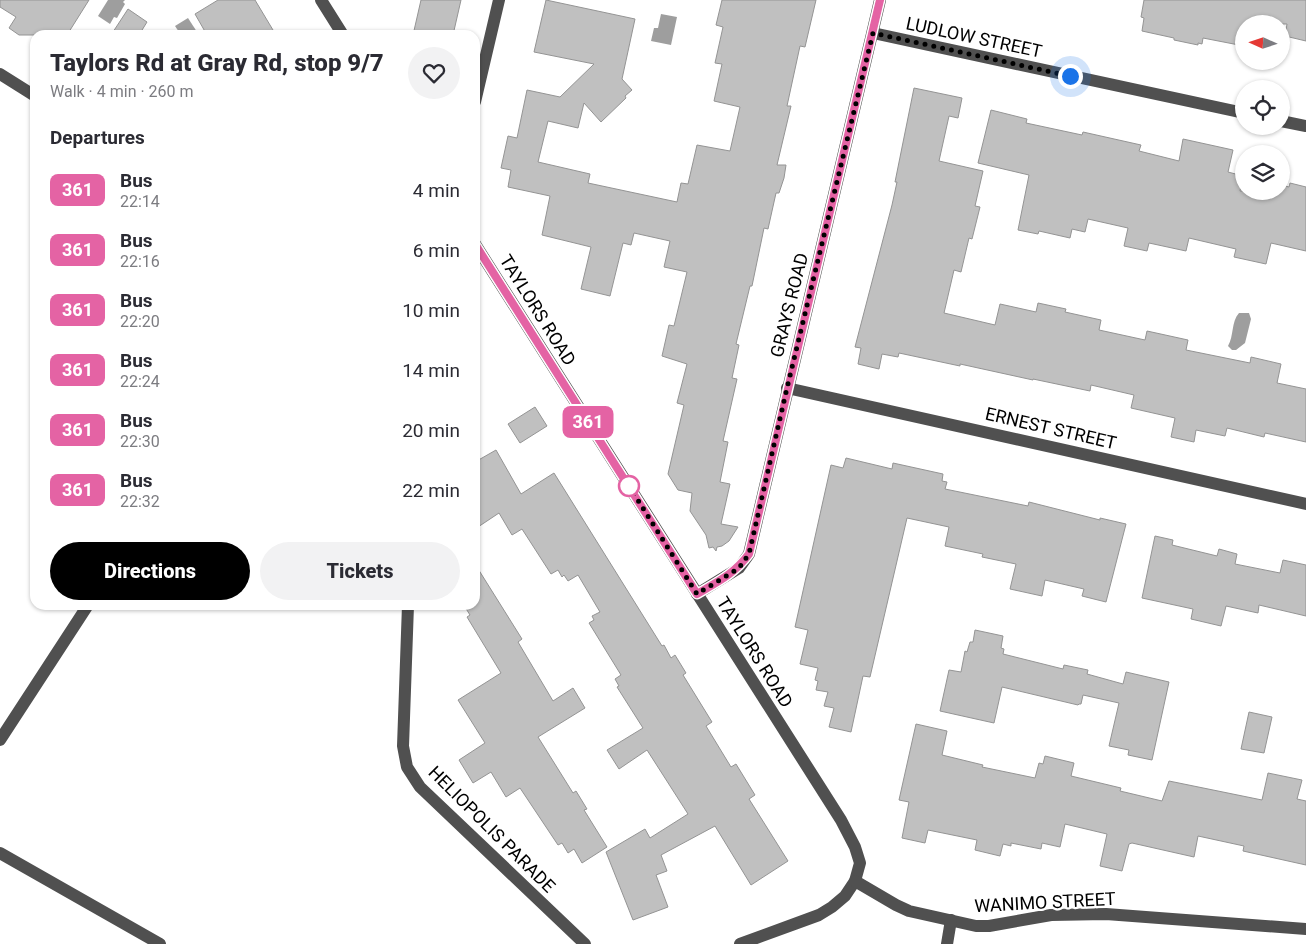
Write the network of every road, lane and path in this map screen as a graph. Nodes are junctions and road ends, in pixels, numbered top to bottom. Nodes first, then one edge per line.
1 (321, 0) edge
2 (499, 0) edge
3 (880, 0) edge
4 (340, 30) edge
5 (873, 33) junction
6 (0, 74) edge
7 (480, 81) edge
8 (30, 93) edge
9 (1235, 111) edge
10 (1290, 123) edge
11 (1306, 126) edge
12 (480, 252) edge
13 (787, 388) junction
14 (1306, 504) edge
15 (697, 594) junction
16 (85, 610) edge
17 (408, 610) edge
18 (0, 740) edge
19 (0, 853) edge
20 (855, 881) junction
21 (950, 920) junction
22 (1306, 929) edge
23 (160, 944) edge
24 (585, 944) edge
25 (740, 944) edge
26 (947, 944) edge

1 - 4 street
2 - 7 street
3 - 5 street, GRAYS ROAD
5 - 9 street, LUDLOW STREET
5 - 13 street, GRAYS ROAD
6 - 8 street
10 - 11 street
12 - 15 street, TAYLORS ROAD
13 - 14 street, ERNEST STREET
13 - 15 street, GRAYS ROAD
15 - 20 street, TAYLORS ROAD
16 - 18 street
17 - 24 street, HELIOPOLIS PARADE
19 - 23 street
20 - 21 street, WANIMO STREET
20 - 25 street
21 - 22 street, WANIMO STREET
21 - 26 street

